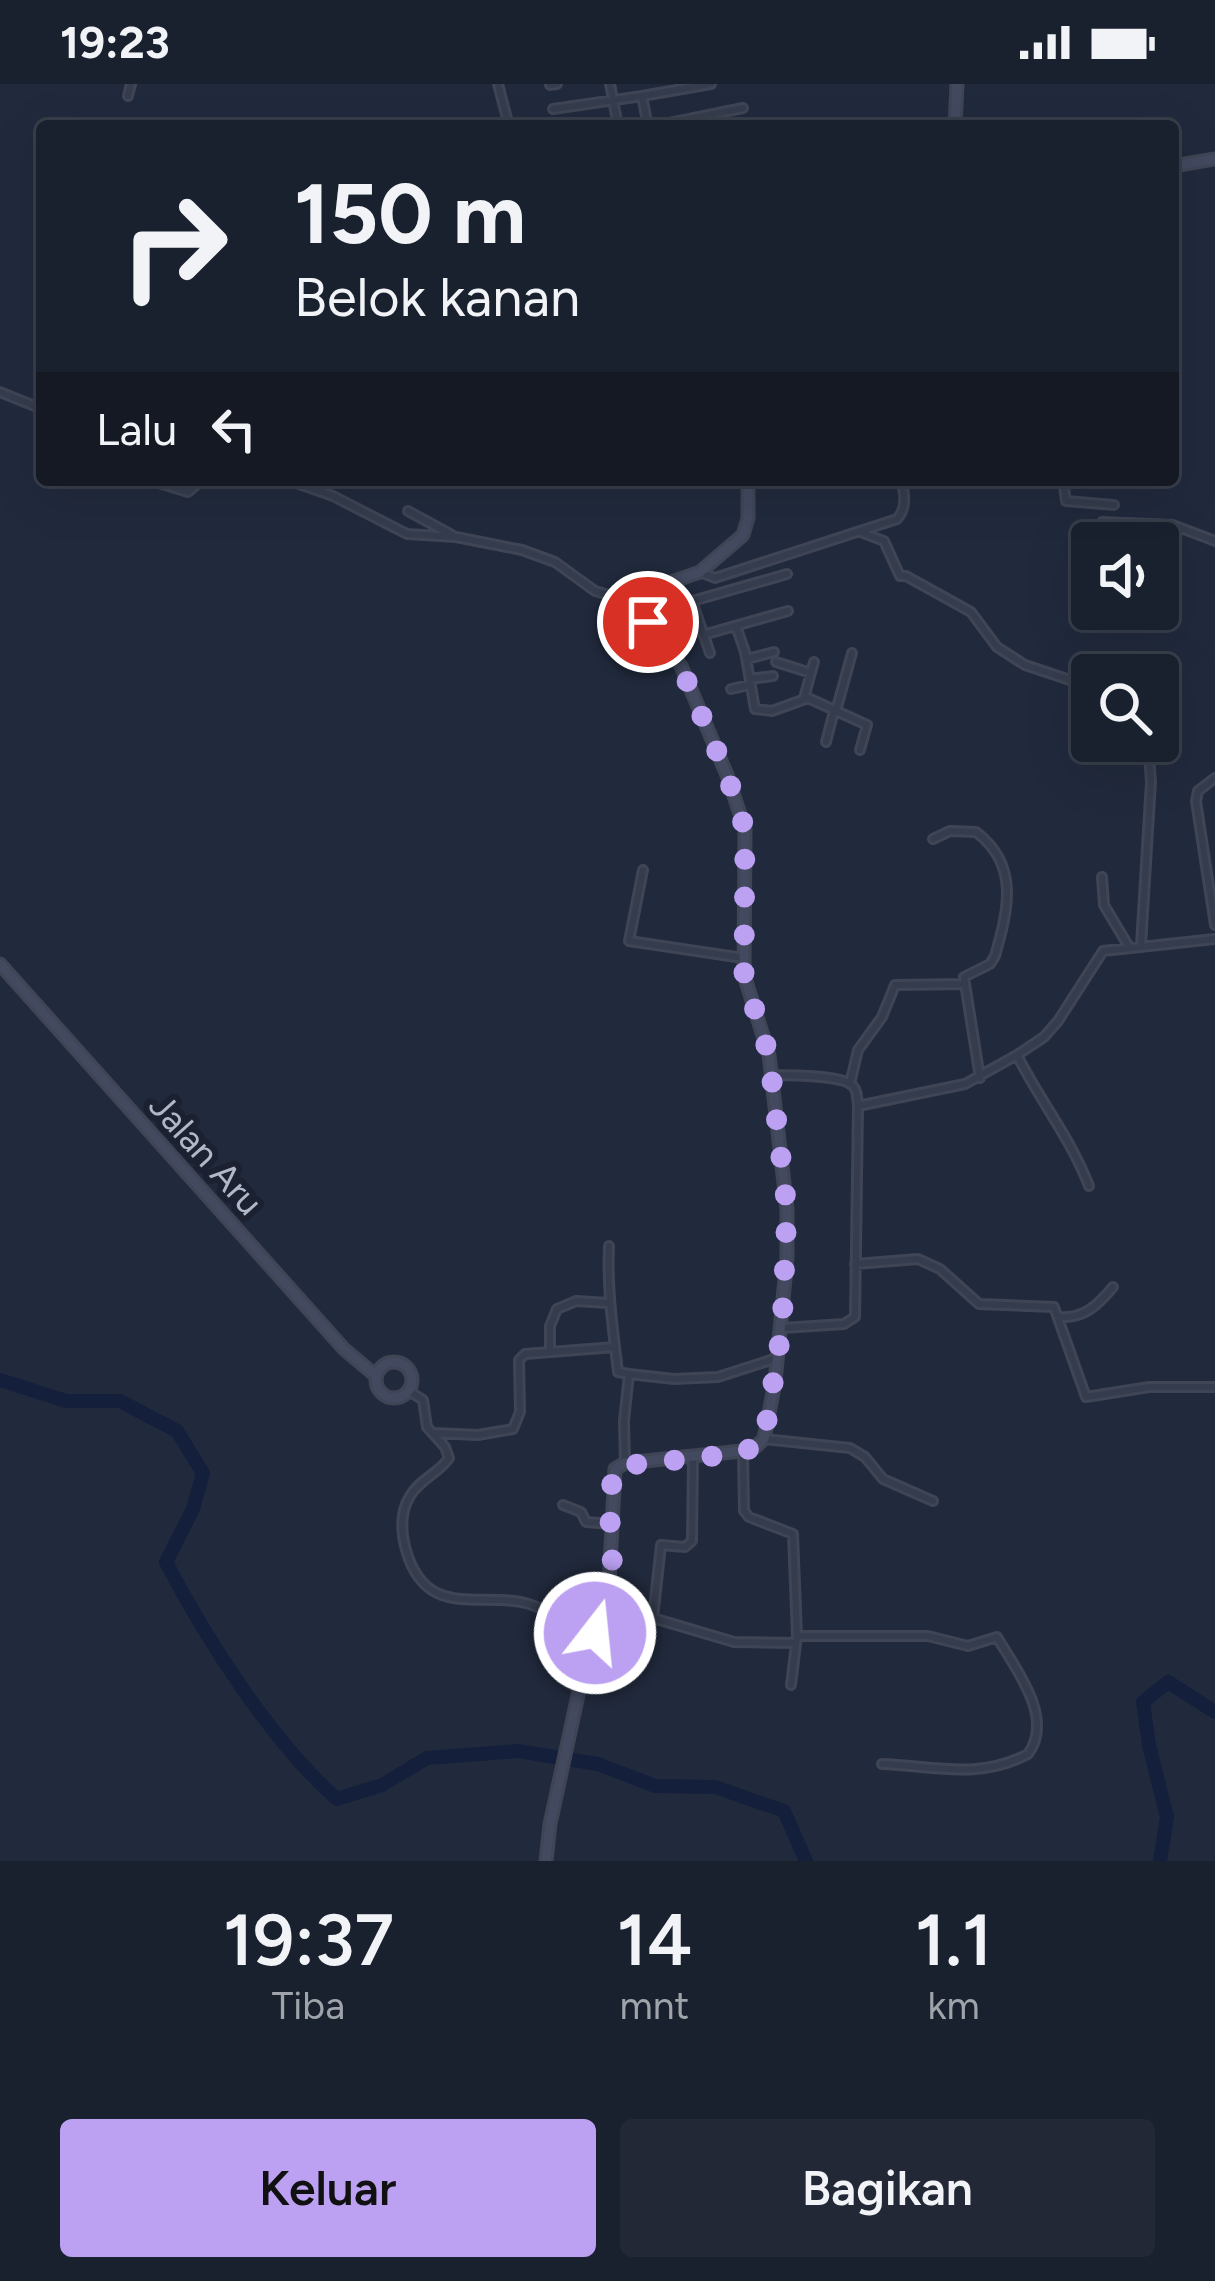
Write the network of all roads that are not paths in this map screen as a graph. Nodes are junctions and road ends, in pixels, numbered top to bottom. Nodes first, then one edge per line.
1 (131, 84) edge
2 (498, 84) edge
3 (610, 84) edge
4 (711, 84) edge
5 (957, 84) edge
6 (128, 96) dead end
7 (642, 96) junction
8 (613, 98) junction
9 (743, 108) dead end
10 (553, 109) dead end
11 (507, 120) edge
12 (617, 120) edge
13 (650, 120) edge
14 (682, 120) edge
15 (955, 120) edge
16 (1215, 159) edge
17 (1179, 165) edge
18 (0, 392) edge
19 (36, 407) edge
20 (305, 486) edge
21 (748, 486) edge
22 (901, 486) edge
23 (1064, 486) edge
24 (1114, 505) dead end
25 (408, 511) dead end
26 (1179, 527) edge
27 (863, 533) junction
28 (456, 537) junction
29 (1215, 542) edge
30 (700, 572) junction
31 (787, 574) dead end
32 (646, 593) junction
33 (692, 601) junction
34 (788, 611) dead end
35 (644, 615) junction
36 (736, 626) junction
37 (704, 634) junction
38 (774, 652) dead end
39 (710, 653) dead end
40 (852, 653) dead end
41 (747, 658) junction
42 (776, 662) dead end
43 (814, 662) dead end
44 (811, 673) junction
45 (773, 676) dead end
46 (1070, 680) dead end
47 (749, 682) junction
48 (731, 689) dead end
49 (804, 698) junction
50 (836, 710) junction
51 (826, 742) dead end
52 (860, 750) dead end
53 (1149, 762) edge
54 (1215, 778) edge
55 (933, 839) dead end
56 (644, 870) dead end
57 (1102, 877) dead end
58 (1212, 889) edge
59 (1215, 925) edge
60 (1215, 939) edge
61 (1142, 945) junction
62 (1130, 947) junction
63 (743, 958) junction
64 (0, 964) edge
65 (965, 984) junction
66 (1017, 1055) junction
67 (772, 1075) junction
68 (980, 1078) junction
69 (850, 1084) junction
70 (858, 1106) junction
71 (1088, 1186) dead end
72 (609, 1246) dead end
73 (855, 1264) junction
74 (1113, 1287) dead end
75 (608, 1303) junction
76 (1059, 1317) junction
77 (782, 1328) junction
78 (615, 1347) junction
79 (550, 1351) junction
80 (777, 1358) junction
81 (629, 1374) junction
82 (376, 1376) junction
83 (1215, 1387) edge
84 (409, 1391) junction
85 (433, 1433) junction
86 (764, 1439) junction
87 (743, 1453) junction
88 (693, 1457) junction
89 (625, 1463) junction
90 (933, 1501) dead end
91 (563, 1505) dead end
92 (613, 1524) junction
93 (797, 1639) junction
94 (791, 1685) dead end
95 (580, 1686) junction
96 (883, 1764) dead end
97 (546, 1861) edge

1 - 6 street
2 - 11 street
3 - 8 street
4 - 7 street
5 - 15 street
7 - 8 street
7 - 13 street
8 - 10 street
8 - 12 street
9 - 14 street
16 - 17 street
18 - 19 street
20 - 28 street
21 - 30 street
22 - 27 street
23 - 24 street
25 - 28 street
26 - 29 street
27 - 30 street
27 - 46 street
28 - 32 street
30 - 32 street
31 - 33 street
32 - 35 street
33 - 35 street
33 - 37 street
34 - 36 street
35 - 63 street
36 - 37 street
36 - 41 street
37 - 39 street
38 - 41 street
40 - 50 street
41 - 47 street
42 - 44 street
43 - 44 street
44 - 49 street
45 - 47 street
47 - 48 street
47 - 49 street
49 - 50 street
50 - 51 street
50 - 52 street
53 - 61 street
54 - 58 street
55 - 65 street
56 - 63 street
57 - 62 street
58 - 59 street
60 - 61 street
61 - 62 street
62 - 66 street
63 - 67 street
64 - 82 street, Jalan Aru
65 - 68 street
65 - 69 street
66 - 68 street
66 - 71 street
67 - 69 street
67 - 77 street
68 - 70 street
69 - 70 street
70 - 73 street
72 - 75 street
73 - 76 street
73 - 77 street
74 - 76 street
75 - 78 street
75 - 79 street
76 - 83 street
77 - 80 street
78 - 79 street
78 - 81 street
79 - 85 street
80 - 81 street
80 - 86 street
81 - 89 street
82 - 84 street
82 - 84 street
84 - 85 street
85 - 95 street
86 - 87 street
86 - 90 street
87 - 88 street
87 - 93 street
88 - 89 street
88 - 93 street
89 - 92 street
91 - 92 street
92 - 95 street
93 - 94 street
93 - 96 street
95 - 97 street

